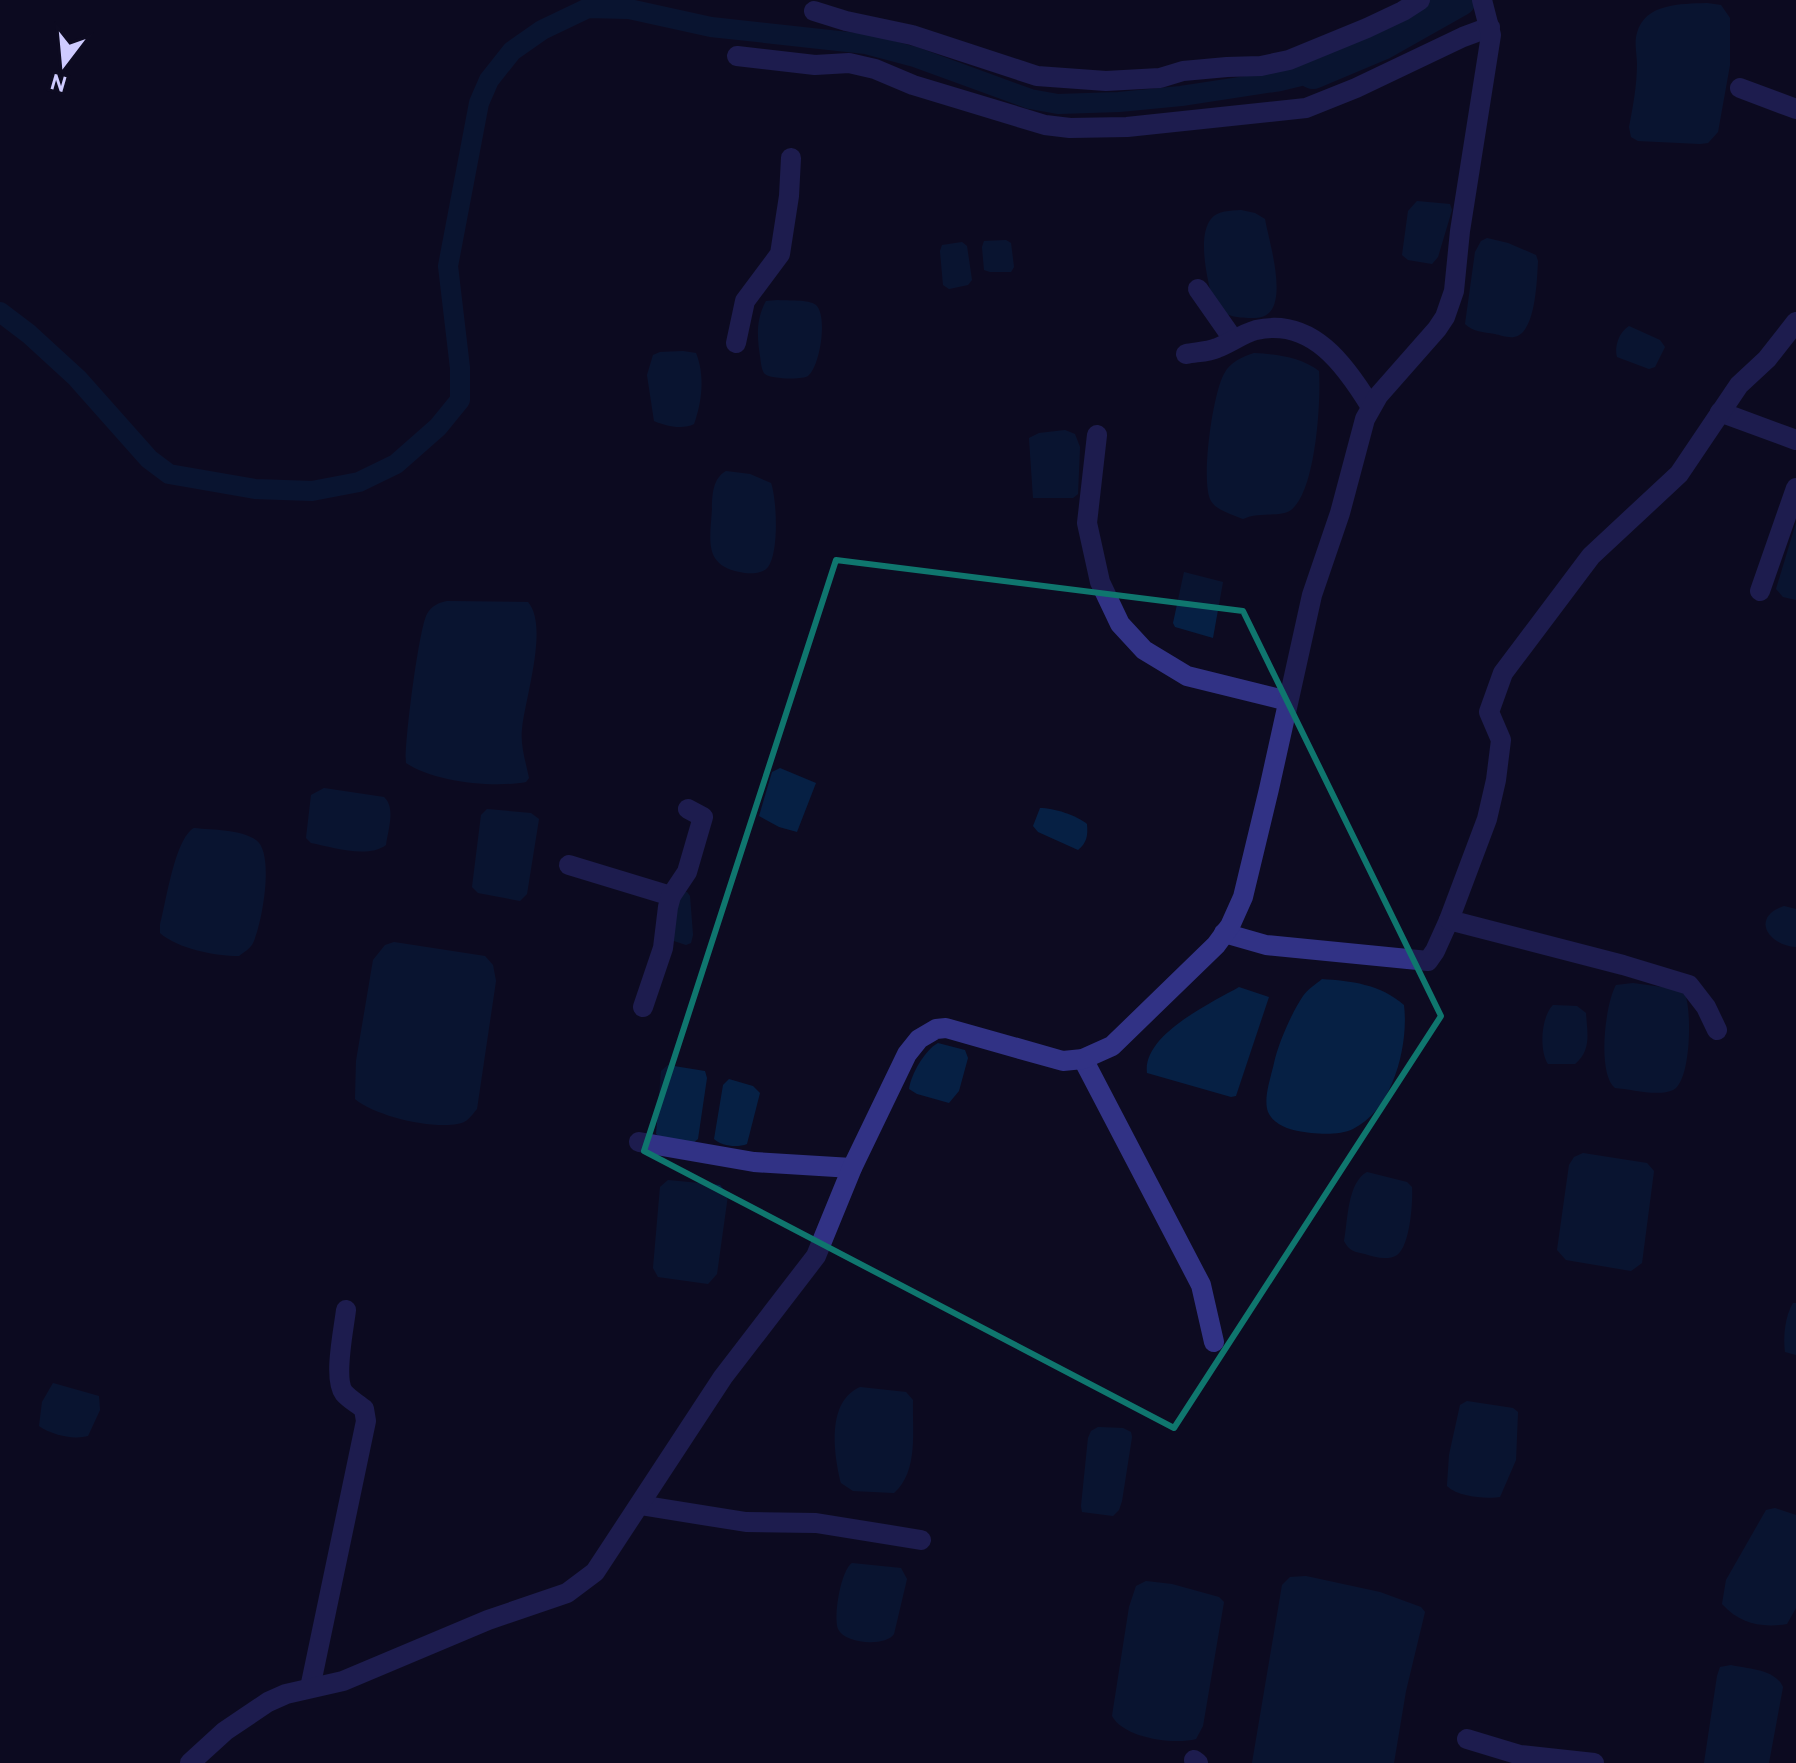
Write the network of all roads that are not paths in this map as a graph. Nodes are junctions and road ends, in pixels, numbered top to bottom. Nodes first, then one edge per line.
1 (1420, 0) edge
2 (814, 11) dead end
3 (1487, 15) edge
4 (737, 56) dead end
5 (1740, 88) dead end
6 (1796, 109) edge
7 (791, 158) dead end
8 (1198, 289) dead end
9 (1796, 322) edge
10 (1233, 339) junction
11 (736, 343) dead end
12 (1186, 354) dead end
13 (1371, 407) junction
14 (1720, 412) junction
15 (1097, 435) dead end
16 (1796, 440) edge
17 (1796, 488) edge
18 (1760, 591) dead end
19 (1288, 701) junction
20 (688, 809) dead end
21 (569, 865) dead end
22 (671, 896) junction
23 (1449, 920) junction
24 (1224, 933) junction
25 (643, 1007) dead end
26 (1717, 1030) dead end
27 (1083, 1059) junction
28 (639, 1142) dead end
29 (852, 1168) junction
30 (346, 1310) dead end
31 (1214, 1342) dead end
32 (640, 1505) junction
33 (921, 1540) dead end
34 (310, 1688) junction
35 (1467, 1739) dead end
36 (1564, 1760) edge
37 (190, 1763) edge
38 (1594, 1763) edge

1 - 2 street
3 - 4 street
3 - 13 street
5 - 6 street
7 - 11 street
8 - 10 street
9 - 14 street
10 - 12 street
10 - 13 street
13 - 19 street
14 - 16 street
14 - 23 street
15 - 19 street
17 - 18 street
19 - 24 street
20 - 22 street
21 - 22 street
22 - 25 street
23 - 24 street
23 - 26 street
24 - 27 street
27 - 29 street
27 - 31 street
28 - 29 street
29 - 32 street
30 - 34 street
32 - 33 street
32 - 34 street
34 - 37 street
35 - 36 street
36 - 38 street

